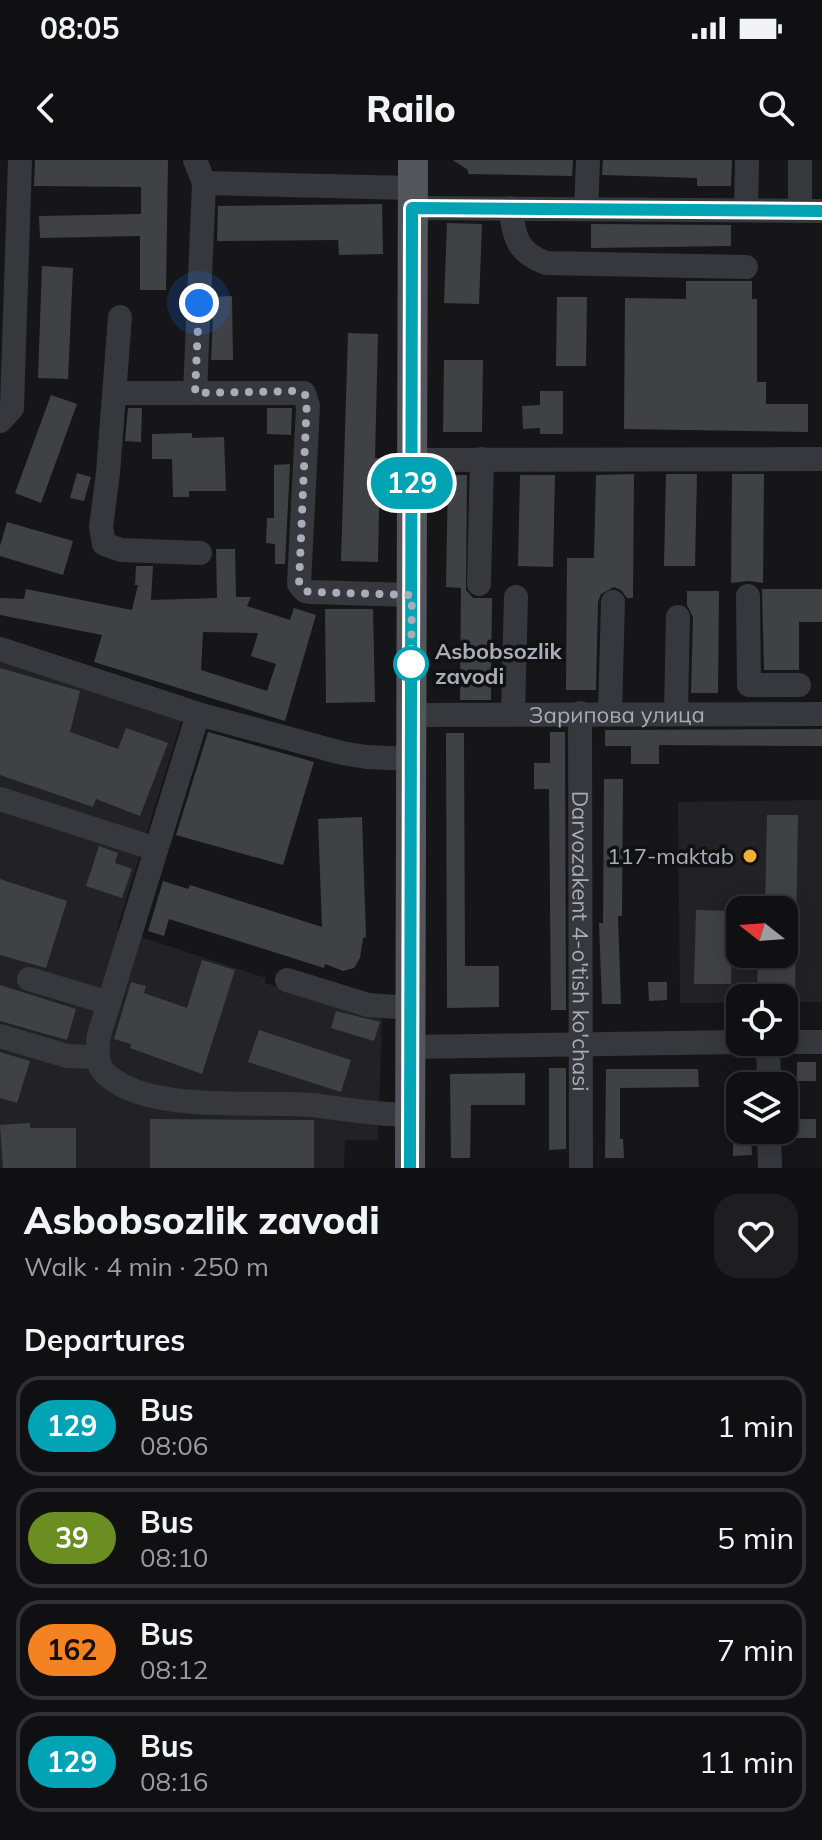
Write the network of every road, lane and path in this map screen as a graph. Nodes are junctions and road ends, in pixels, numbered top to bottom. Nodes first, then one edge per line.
1 (20, 160) edge
2 (195, 160) edge
3 (588, 160) edge
4 (747, 160) edge
5 (807, 171) edge
6 (204, 183) junction
7 (412, 185) edge
8 (510, 208) junction
9 (586, 209) junction
10 (746, 210) junction
11 (811, 211) edge
12 (746, 267) dead end
13 (120, 317) dead end
14 (115, 393) junction
15 (195, 393) junction
16 (0, 421) edge
17 (482, 459) junction
18 (822, 459) edge
19 (412, 460) junction
20 (200, 553) dead end
21 (479, 584) dead end
22 (412, 595) junction
23 (748, 596) dead end
24 (516, 597) dead end
25 (613, 602) dead end
26 (678, 617) dead end
27 (0, 649) edge
28 (811, 685) edge
29 (580, 713) junction
30 (610, 713) junction
31 (676, 713) junction
32 (198, 714) junction
33 (513, 714) junction
34 (811, 714) edge
35 (411, 715) junction
36 (411, 759) junction
37 (0, 799) edge
38 (156, 849) junction
39 (29, 979) dead end
40 (287, 980) dead end
41 (109, 1003) junction
42 (410, 1008) junction
43 (0, 1036) edge
44 (726, 1042) edge
45 (798, 1042) edge
46 (822, 1042) edge
47 (581, 1044) junction
48 (410, 1047) junction
49 (98, 1057) junction
50 (410, 1115) junction
51 (769, 1144) edge
52 (410, 1168) edge
53 (581, 1168) edge
54 (770, 1168) edge

1 - 16 street
2 - 6 street
3 - 9 street
4 - 10 street
5 - 11 street
6 - 7 street
6 - 15 street
7 - 8 street
7 - 19 main road
8 - 9 street
8 - 12 street
9 - 10 street
10 - 11 street
13 - 14 street
14 - 15 street
14 - 20 street
15 - 22 street
17 - 18 street
17 - 19 street
17 - 21 street
19 - 22 main road
22 - 35 main road
23 - 28 street
24 - 33 street
25 - 30 street
26 - 31 street
27 - 32 street
28 - 34 street
29 - 30 street, Зарипова улица
29 - 33 street, Зарипова улица
29 - 47 street, Darvozakent 4-o'tish ko'chasi
30 - 31 street, Зарипова улица
31 - 34 street, Зарипова улица
32 - 36 street
32 - 38 street
33 - 35 street, Зарипова улица
35 - 36 main road
36 - 42 main road
37 - 38 street
38 - 41 street
39 - 41 street
40 - 42 street
41 - 49 street
42 - 48 main road
43 - 49 street
44 - 47 street
45 - 46 street
47 - 48 street
47 - 53 street, Darvozakent 4-o'tish ko'chasi
48 - 50 main road
49 - 50 street
50 - 52 main road
51 - 54 street

